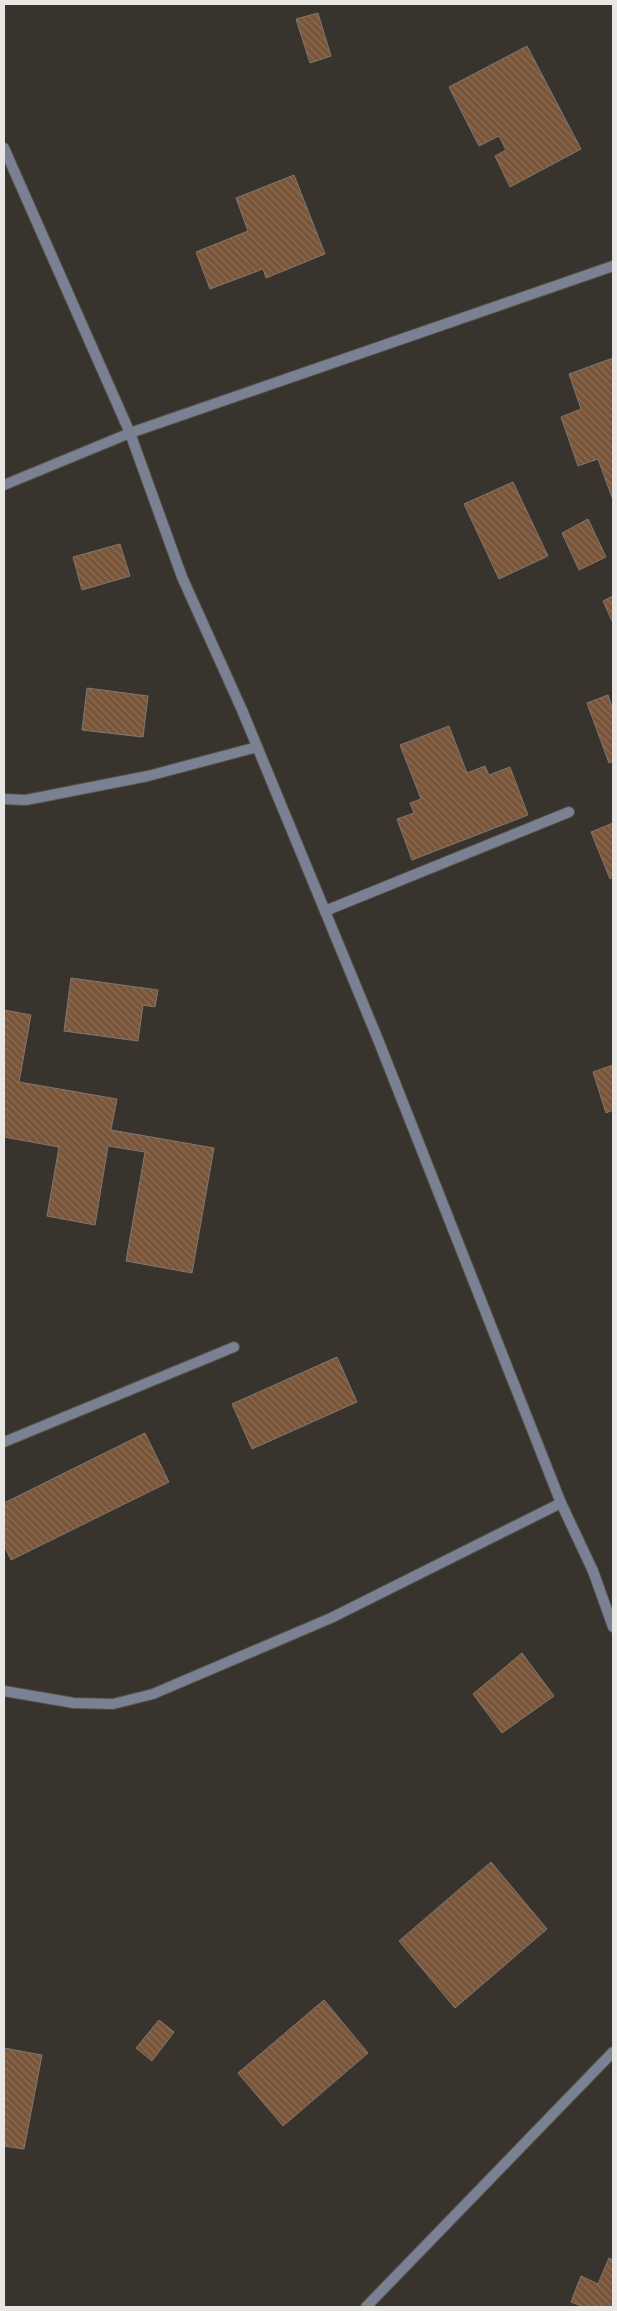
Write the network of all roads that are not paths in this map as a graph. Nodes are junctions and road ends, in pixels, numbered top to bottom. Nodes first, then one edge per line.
1 (4, 148) edge
2 (613, 266) edge
3 (130, 433) junction
4 (4, 485) edge
5 (257, 747) junction
6 (4, 799) edge
7 (569, 812) dead end
8 (325, 911) junction
9 (234, 1347) dead end
10 (4, 1442) edge
11 (560, 1503) junction
12 (613, 1627) edge
13 (4, 1691) edge
14 (613, 2052) edge
15 (366, 2307) edge

1 - 3 street
2 - 3 street
3 - 4 street
3 - 5 street
5 - 6 street
5 - 8 street
7 - 8 street
8 - 11 street
9 - 10 street
11 - 12 street
11 - 13 street
14 - 15 street

